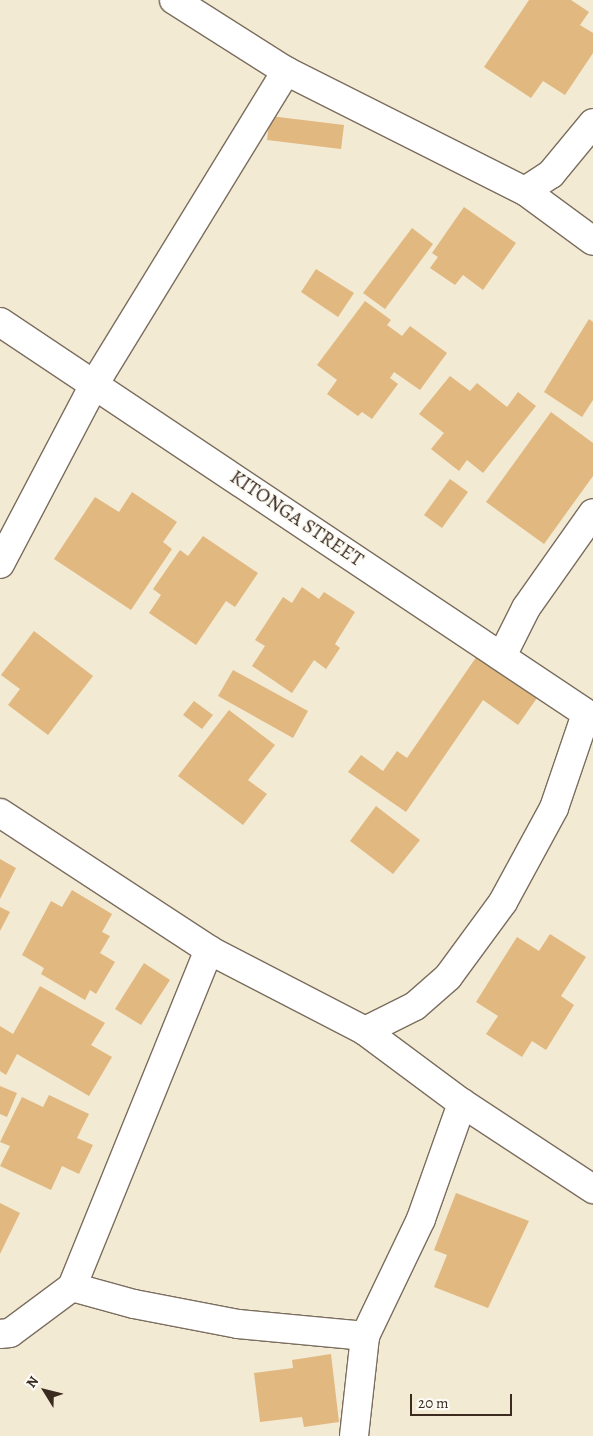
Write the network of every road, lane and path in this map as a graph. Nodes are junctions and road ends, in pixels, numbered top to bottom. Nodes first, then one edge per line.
1 (174, 0) edge
2 (286, 71) junction
3 (593, 123) edge
4 (525, 190) junction
5 (593, 241) edge
6 (0, 322) edge
7 (95, 383) junction
8 (593, 513) edge
9 (0, 564) edge
10 (502, 656) junction
11 (590, 716) edge
12 (0, 813) edge
13 (209, 950) junction
14 (364, 1031) junction
15 (462, 1103) junction
16 (593, 1189) edge
17 (72, 1287) junction
18 (0, 1334) edge
19 (366, 1336) junction
20 (354, 1436) edge

1 - 2 street
2 - 4 street
2 - 7 street
3 - 4 street
4 - 5 street
6 - 7 street, KITONGA STREET
7 - 9 street
7 - 10 street, KITONGA STREET
8 - 10 street
10 - 11 street, KITONGA STREET
11 - 14 street
12 - 13 street
13 - 14 street
13 - 17 street
14 - 15 street
15 - 16 street
15 - 19 street
17 - 18 street
17 - 19 street
19 - 20 street

